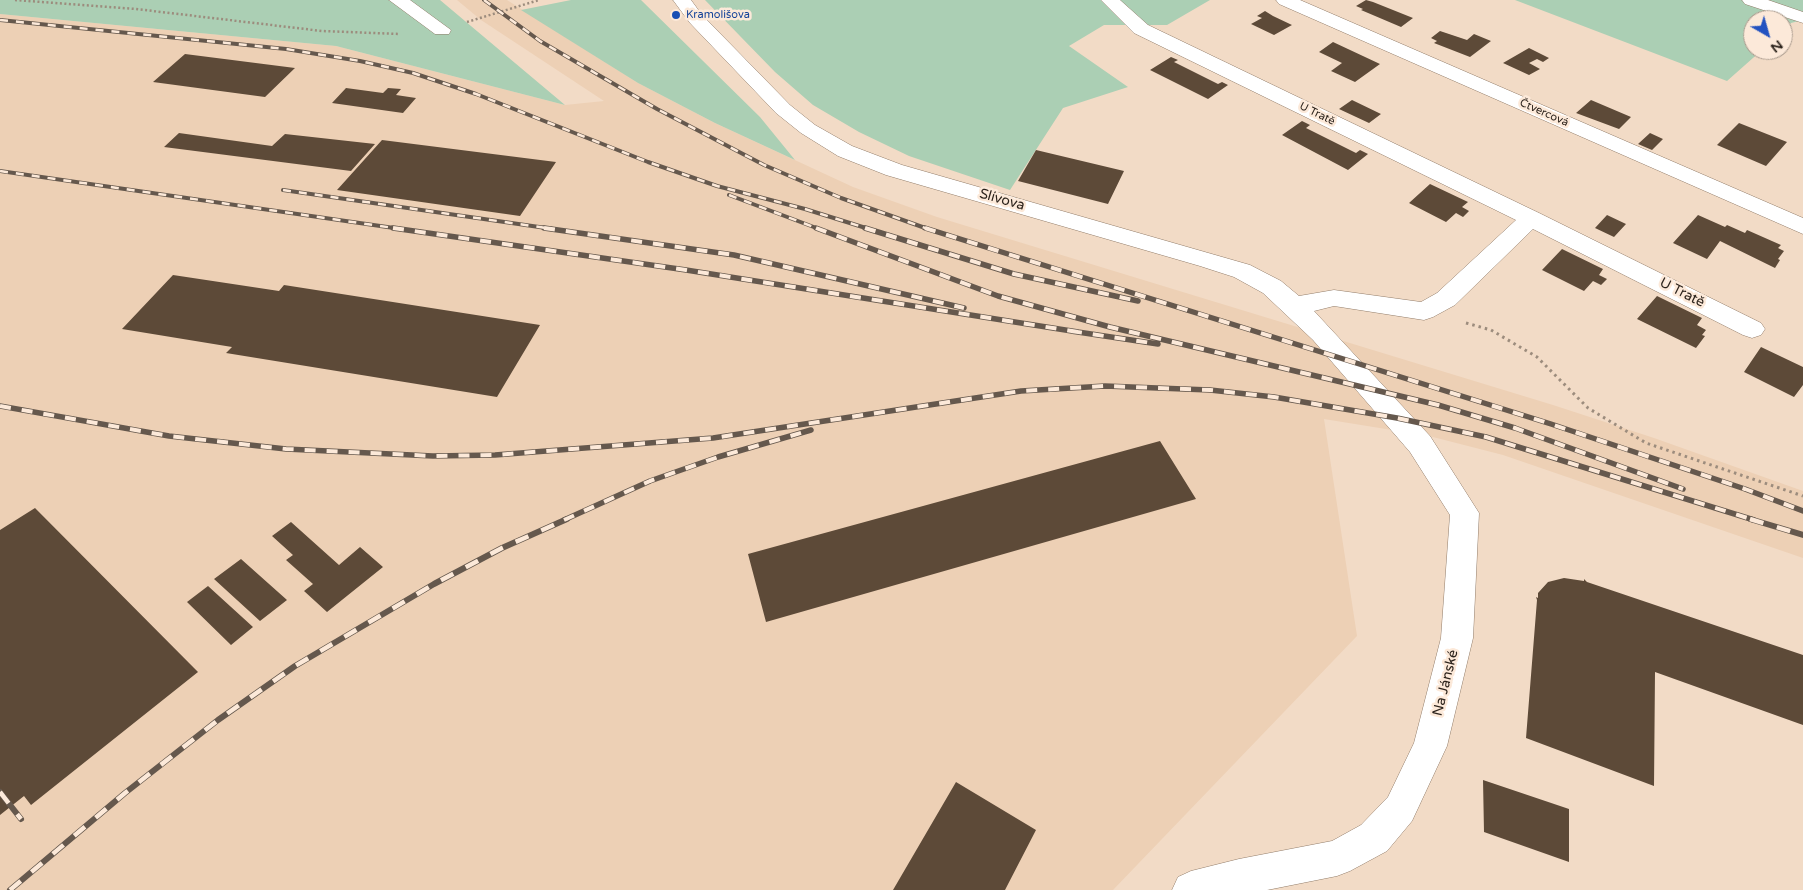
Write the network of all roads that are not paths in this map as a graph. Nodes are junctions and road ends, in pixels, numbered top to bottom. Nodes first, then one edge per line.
1 (398, 0) edge
2 (682, 0) edge
3 (1110, 0) edge
4 (1285, 0) edge
5 (1751, 0) edge
6 (1803, 18) edge
7 (442, 30) road end
8 (1531, 218) junction
9 (1803, 227) edge
10 (1294, 306) junction
11 (1752, 329) dead end
12 (1346, 360) joint
13 (1191, 890) edge

1 - 7 street
2 - 10 street, Slívova
3 - 8 street, U Tratě
4 - 9 street, Čtvercová
5 - 6 street
8 - 10 street
8 - 11 street, U Tratě
10 - 12 street, Slívova
12 - 13 street, Na Jánské

